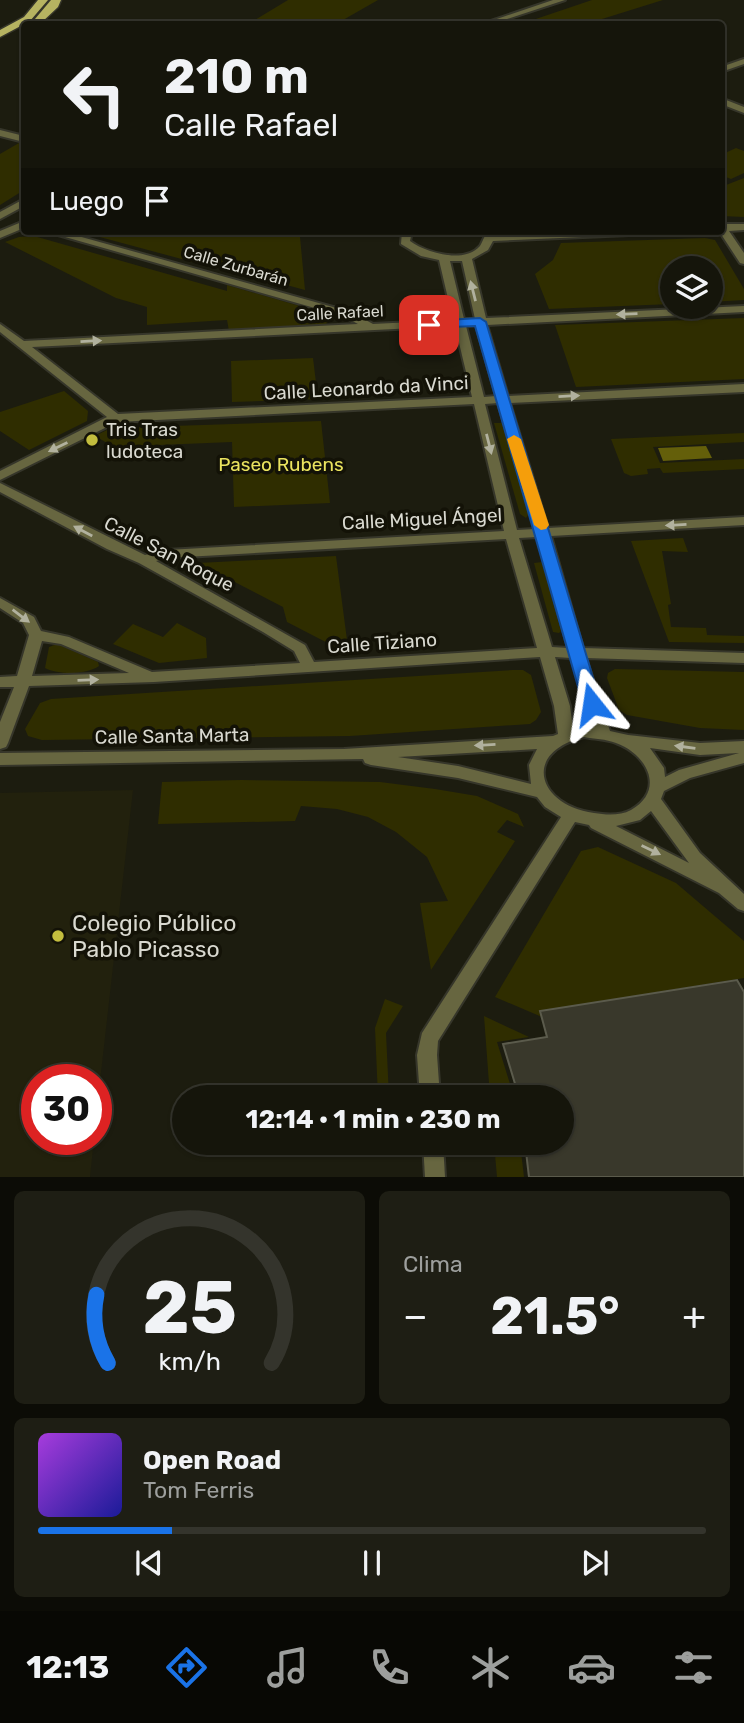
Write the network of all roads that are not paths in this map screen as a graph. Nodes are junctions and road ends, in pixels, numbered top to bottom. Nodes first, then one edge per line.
1 (43, 0) edge
2 (56, 0) edge
3 (561, 0) edge
4 (23, 21) edge
5 (36, 21) edge
6 (495, 21) edge
7 (21, 22) edge
8 (21, 31) edge
9 (0, 34) edge
10 (0, 42) edge
11 (744, 61) edge
12 (725, 68) edge
13 (725, 103) edge
14 (744, 110) edge
15 (0, 123) edge
16 (21, 128) edge
17 (0, 133) edge
18 (21, 138) edge
19 (21, 204) edge
20 (0, 216) edge
21 (21, 225) edge
22 (744, 227) edge
23 (725, 228) edge
24 (725, 232) edge
25 (0, 235) edge
26 (63, 235) edge
27 (403, 235) edge
28 (487, 235) edge
29 (466, 256) junction
30 (444, 258) junction
31 (744, 261) edge
32 (744, 309) edge
33 (480, 322) junction
34 (460, 323) junction
35 (0, 327) edge
36 (372, 327) junction
37 (22, 344) junction
38 (744, 388) edge
39 (501, 399) junction
40 (478, 400) junction
41 (115, 418) junction
42 (0, 475) edge
43 (0, 487) edge
44 (744, 522) edge
45 (543, 533) junction
46 (511, 534) junction
47 (144, 560) junction
48 (0, 602) edge
49 (36, 635) junction
50 (547, 652) junction
51 (578, 653) junction
52 (744, 658) edge
53 (310, 668) junction
54 (154, 677) junction
55 (0, 682) edge
56 (23, 682) junction
57 (603, 733) junction
58 (560, 738) junction
59 (626, 739) junction
60 (0, 743) edge
61 (744, 747) edge
62 (344, 755) junction
63 (744, 757) edge
64 (0, 759) edge
65 (541, 792) junction
66 (657, 794) junction
67 (580, 818) junction
68 (722, 887) junction
69 (744, 905) edge
70 (429, 1085) edge
71 (434, 1155) edge
72 (435, 1177) edge

1 - 4 main road
2 - 5 main road
3 - 6 street
7 - 9 main road
8 - 10 main road
11 - 12 street
13 - 14 street
15 - 16 street
17 - 18 street
19 - 20 street
21 - 25 street
22 - 23 street
24 - 31 street
26 - 36 street, Calle Zurbarán
27 - 30 street
28 - 29 street
29 - 30 street
33 -> 29 street
30 - 34 street
32 -> 33 street, Calle Rafael
33 - 34 street, Calle Rafael
33 - 39 street
34 - 36 street, Calle Rafael
34 - 40 street
35 - 37 street
37 -> 36 street, Calle Rafael
37 - 41 street
39 -> 38 street, Calle Leonardo da Vinci
39 - 40 street, Calle Leonardo da Vinci
39 - 45 street
40 - 41 street, Calle Leonardo da Vinci
40 -> 46 street
41 -> 42 street
47 -> 43 street, Calle San Roque
44 -> 45 street, Calle Miguel Ángel
45 - 46 street, Calle Miguel Ángel
45 - 51 street
46 - 47 street, Calle Miguel Ángel
46 - 50 street
47 - 53 street, Calle San Roque
48 -> 49 street
49 - 54 street
49 - 56 street
50 - 51 street, Calle Tiziano
50 - 53 street, Calle Tiziano
50 - 58 street
51 - 52 street, Calle Tiziano
51 - 57 street
53 - 54 street, Calle Tiziano
56 -> 54 street, Calle Tiziano
55 - 56 street, Calle Tiziano
56 - 60 street
57 - 58 street
57 - 59 street
58 -> 62 street, Calle Santa Marta
58 - 65 street
61 -> 59 street
59 - 66 street
62 - 64 street, Calle Santa Marta
62 - 65 street, Calle Santa Marta
63 - 66 street
65 - 67 street
66 - 67 street
66 - 68 street
67 -> 68 street
67 - 70 street
68 - 69 street
71 - 72 street

